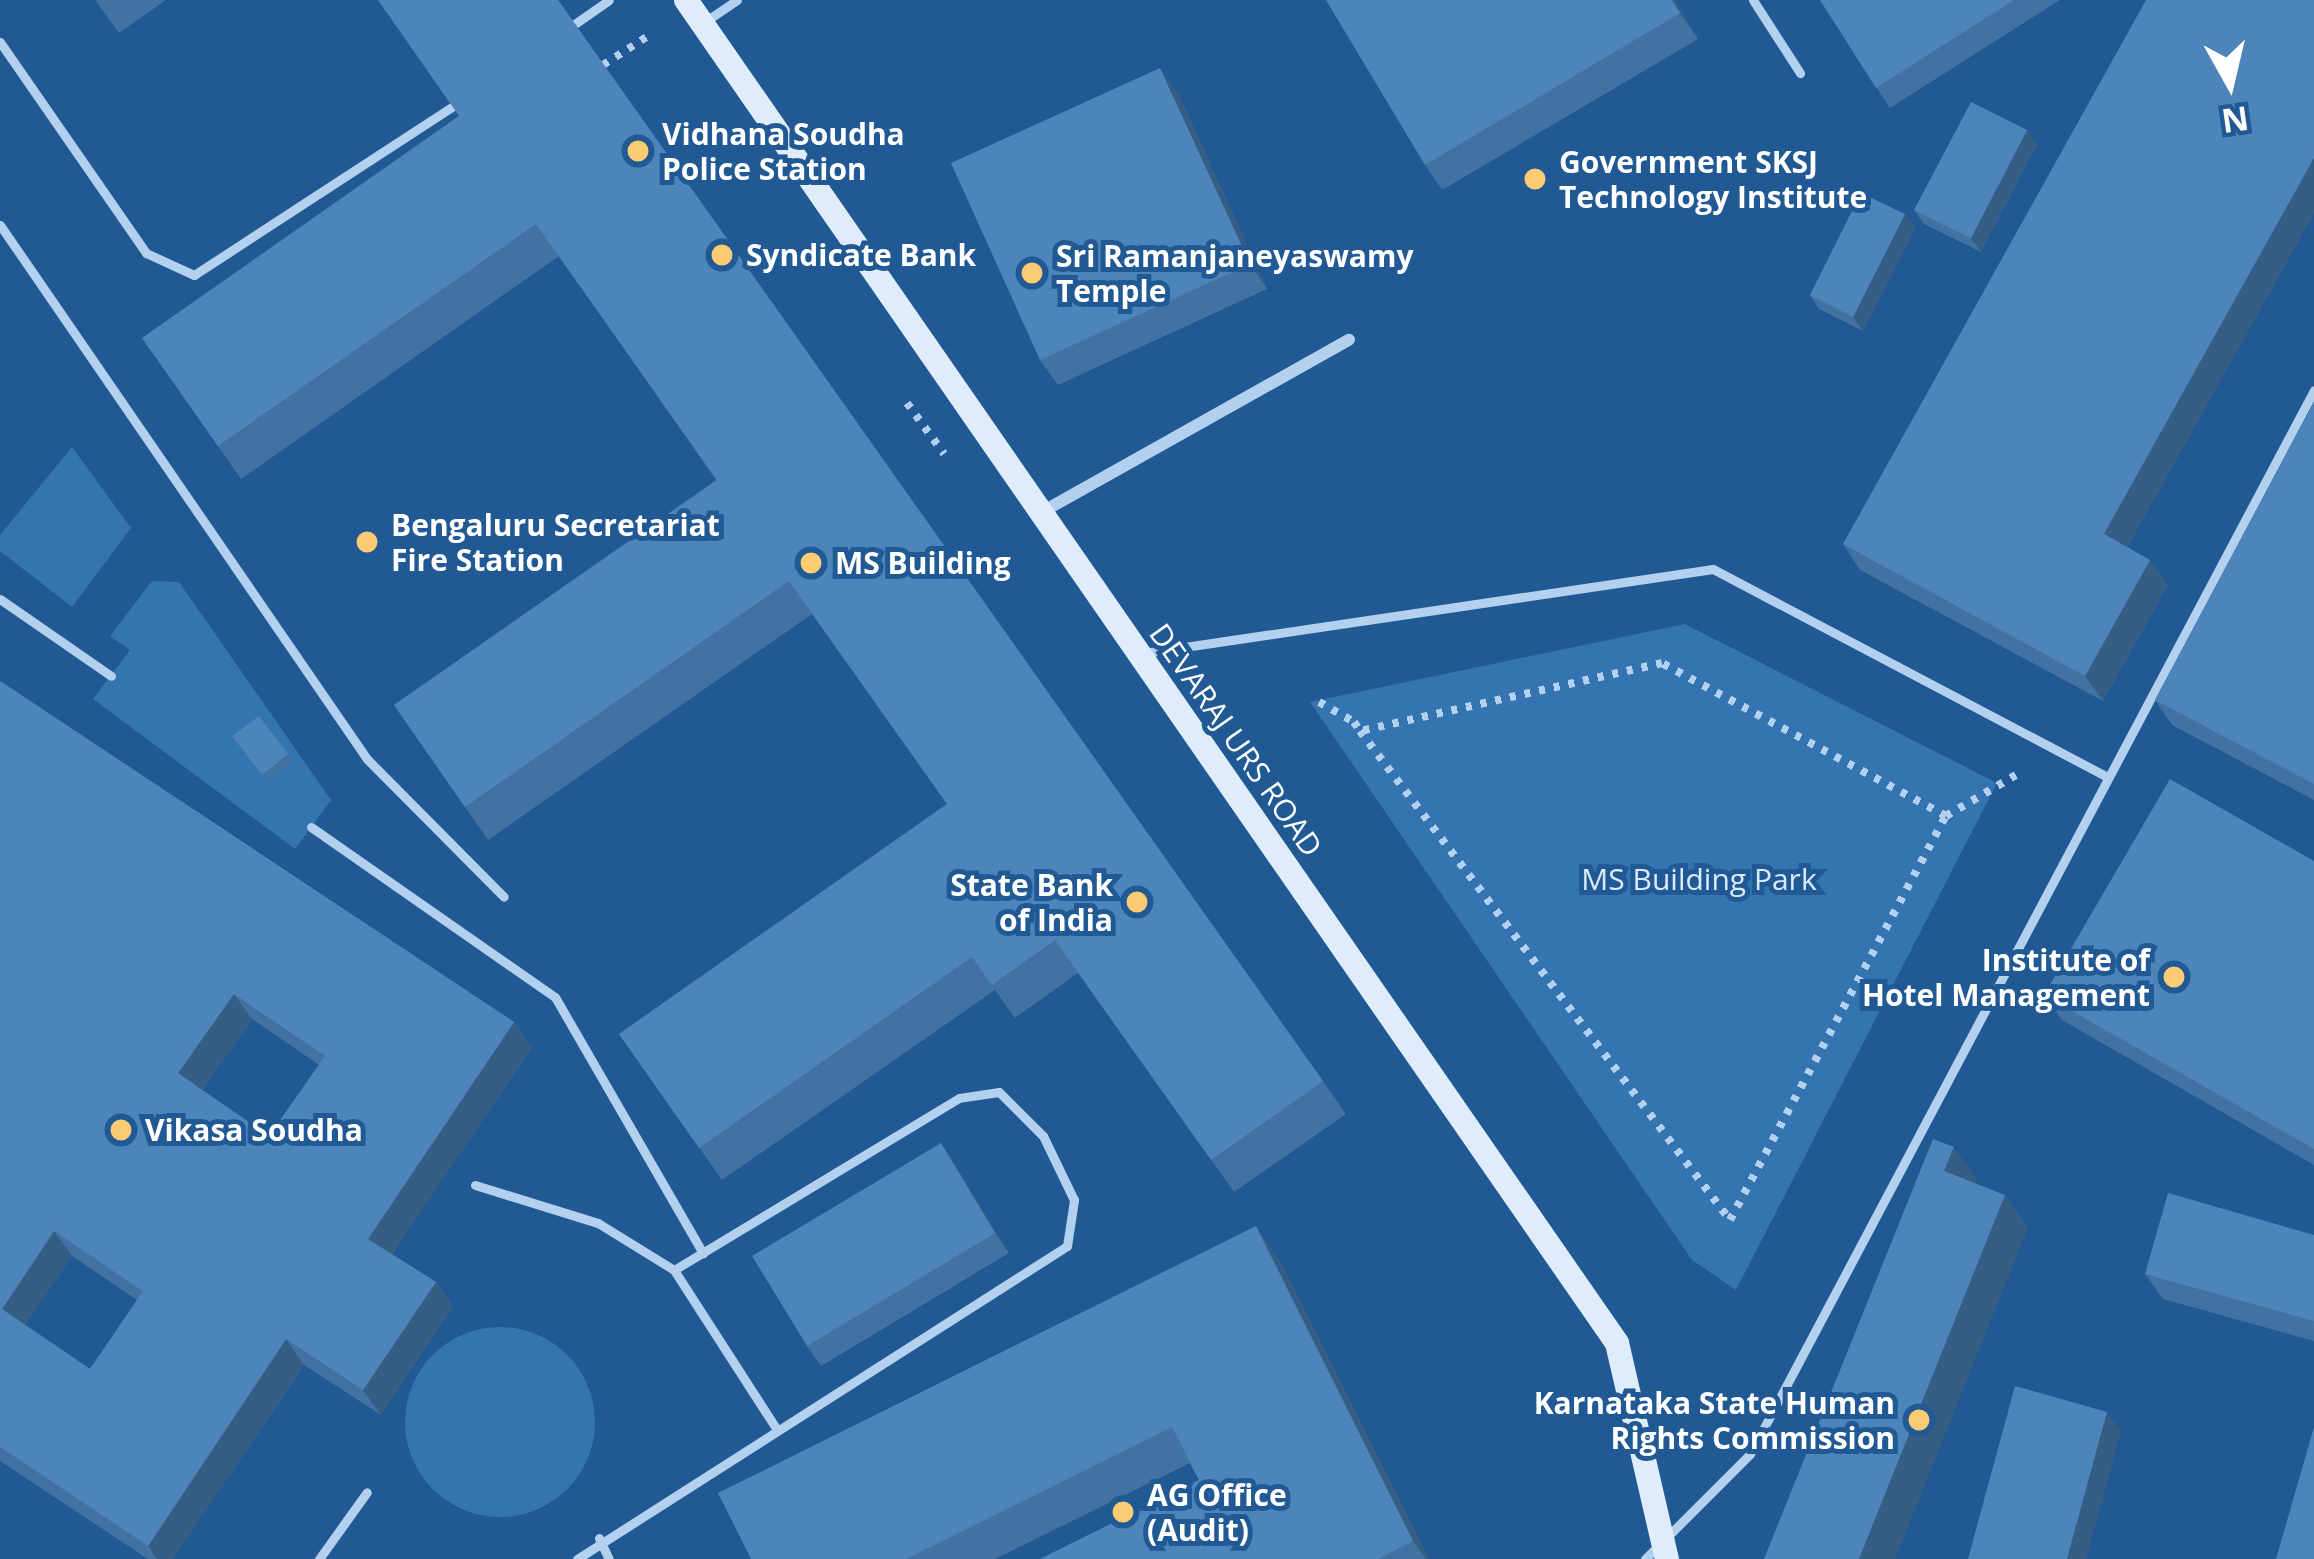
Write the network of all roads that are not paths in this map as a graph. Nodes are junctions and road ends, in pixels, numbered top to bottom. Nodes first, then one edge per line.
1 (609, 0) edge
2 (686, 0) edge
3 (736, 0) edge
4 (1753, 0) edge
5 (703, 23) junction
6 (560, 34) edge
7 (0, 42) edge
8 (1800, 73) dead end
9 (468, 96) edge
10 (0, 224) edge
11 (1349, 340) dead end
12 (2314, 390) edge
13 (1041, 512) junction
14 (0, 598) edge
15 (1139, 654) junction
16 (111, 676) dead end
17 (2107, 778) junction
18 (310, 827) dead end
19 (503, 897) dead end
20 (475, 1184) dead end
21 (703, 1252) junction
22 (674, 1270) junction
23 (775, 1427) junction
24 (367, 1492) dead end
25 (599, 1538) junction
26 (1658, 1556) edge
27 (319, 1559) edge
28 (577, 1559) edge
29 (609, 1559) edge

1 - 6 lane
2 - 5 street, DEVARAJ URS ROAD
3 - 5 lane
4 - 8 lane
5 - 13 street, DEVARAJ URS ROAD
7 - 9 lane
10 - 19 lane
11 - 13 street
12 - 17 lane
13 - 15 street, DEVARAJ URS ROAD
14 - 16 lane
15 - 17 lane
15 - 26 street, DEVARAJ URS ROAD
17 - 26 lane
18 - 21 lane
20 - 22 lane
21 - 22 lane
21 - 23 lane
22 - 23 lane
23 - 25 lane
24 - 27 lane
25 - 28 lane
25 - 29 lane

